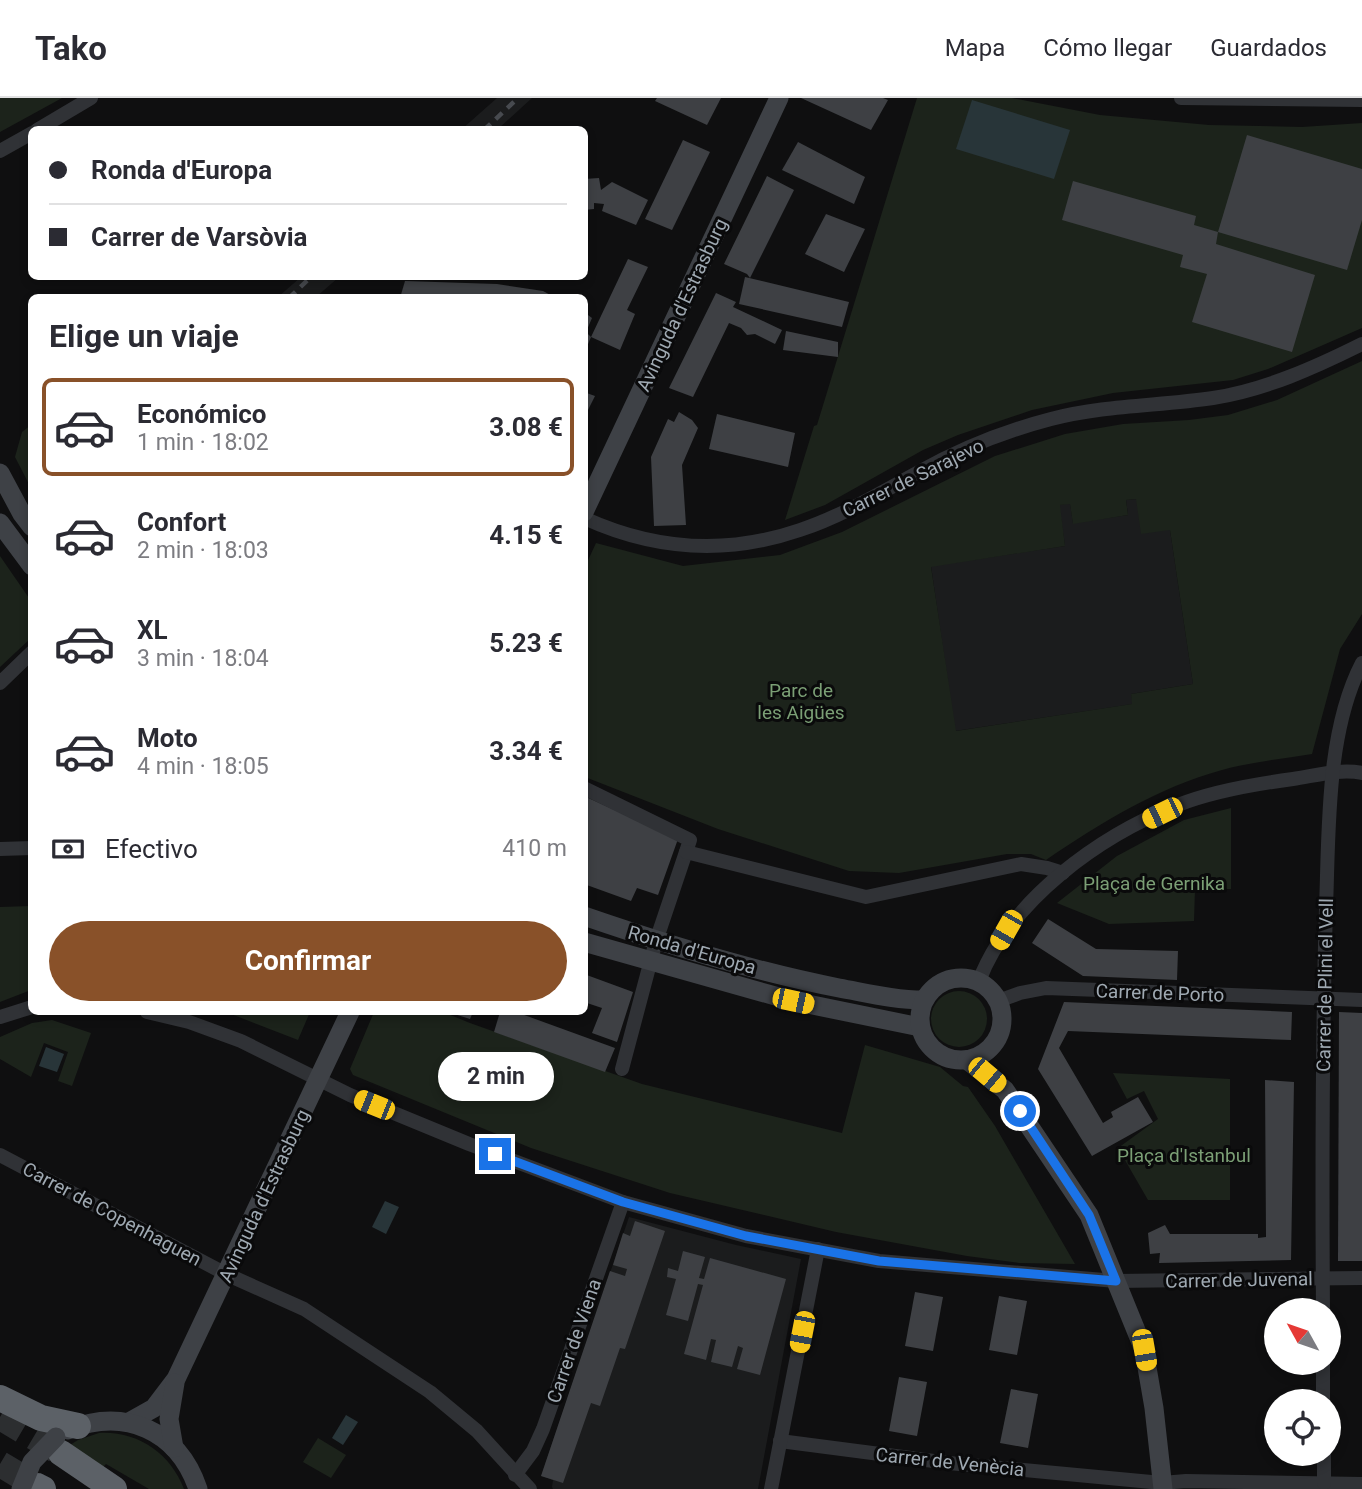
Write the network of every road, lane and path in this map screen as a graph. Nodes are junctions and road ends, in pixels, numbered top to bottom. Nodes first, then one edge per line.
1 (91, 98) edge
2 (769, 98) edge
3 (779, 98) edge
4 (1181, 98) edge
5 (1362, 100) edge
6 (44, 126) edge
7 (28, 135) edge
8 (0, 151) edge
9 (1362, 344) edge
10 (0, 473) edge
11 (589, 486) edge
12 (588, 504) edge
13 (588, 520) edge
14 (28, 522) edge
15 (0, 523) edge
16 (28, 561) edge
17 (28, 656) edge
18 (1362, 663) edge
19 (0, 683) edge
20 (1362, 773) edge
21 (1332, 774) junction
22 (588, 790) edge
23 (28, 848) edge
24 (0, 849) edge
25 (686, 852) junction
26 (1063, 873) junction
27 (588, 917) edge
28 (656, 941) junction
29 (588, 943) edge
30 (650, 962) junction
31 (979, 981) junction
32 (1324, 998) junction
33 (924, 1000) junction
34 (1362, 1000) edge
35 (998, 1001) junction
36 (28, 1008) edge
37 (159, 1015) edge
38 (349, 1015) edge
39 (0, 1017) edge
40 (920, 1027) junction
41 (993, 1045) junction
42 (967, 1059) junction
43 (622, 1069) dead end
44 (318, 1080) junction
45 (1005, 1090) junction
46 (0, 1155) edge
47 (623, 1202) junction
48 (818, 1249) junction
49 (226, 1274) junction
50 (1362, 1278) edge
51 (1323, 1279) junction
52 (1116, 1281) junction
53 (1323, 1298) edge
54 (176, 1379) junction
55 (0, 1398) edge
56 (130, 1422) junction
57 (65, 1438) junction
58 (780, 1441) junction
59 (174, 1448) junction
60 (1324, 1466) edge
61 (515, 1475) junction
62 (1324, 1483) junction
63 (1362, 1484) edge
64 (1162, 1486) edge
65 (34, 1488) edge
66 (114, 1489) edge
67 (198, 1489) edge
68 (530, 1489) edge
69 (771, 1489) edge

1 - 6 street
2 - 11 main road, Avinguda d'Estrasburg
3 - 12 main road, Avinguda d'Estrasburg
4 - 5 street
7 - 8 street
9 - 13 street, Carrer de Sarajevo
10 - 14 main road
15 - 16 main road
17 - 19 street
18 - 21 street, Carrer de Plini el Vell
20 - 21 street
21 - 26 street
21 - 32 street, Carrer de Plini el Vell
22 - 25 street
23 - 24 street
25 - 26 street
25 - 28 street
26 - 31 street
27 - 28 main road, Ronda d'Europa
28 - 30 street
28 - 33 main road, Ronda d'Europa
29 - 30 main road, Ronda d'Europa
30 - 40 main road, Ronda d'Europa
30 - 43 street
31 - 33 main road
31 - 35 main road
32 - 34 street, Carrer de Porto
32 - 35 street, Carrer de Porto
32 - 51 street, Carrer de Plini el Vell
33 - 40 main road
35 - 41 main road
36 - 39 street
37 - 44 street, Carrer de Juvenal
38 - 44 main road, Avinguda d'Estrasburg
40 - 42 main road
41 - 42 main road
41 - 45 main road
42 - 45 main road
44 - 47 street, Carrer de Juvenal
44 - 49 main road, Avinguda d'Estrasburg
45 - 52 main road
46 - 49 street, Carrer de Copenhaguen
47 - 48 street, Carrer de Juvenal
47 - 61 street, Carrer de Viena
48 - 52 street, Carrer de Juvenal
48 - 58 street
49 - 54 main road, Avinguda d'Estrasburg
49 - 61 street, Carrer de Copenhaguen
50 - 51 street, Carrer de Juvenal
51 - 52 street, Carrer de Juvenal
51 - 53 street, Carrer de Plini el Vell
52 - 64 main road
54 - 56 main road, Avinguda d'Estrasburg
54 - 59 main road, Avinguda d'Estrasburg
55 - 57 highway
56 - 57 main road
56 - 59 main road
57 - 65 main road, bridge
57 - 66 highway
58 - 64 street, Carrer de Venècia
58 - 69 street
59 - 67 main road
60 - 62 street
61 - 68 street, Carrer de Copenhaguen
62 - 63 street, Carrer de Venècia
62 - 64 street, Carrer de Venècia

